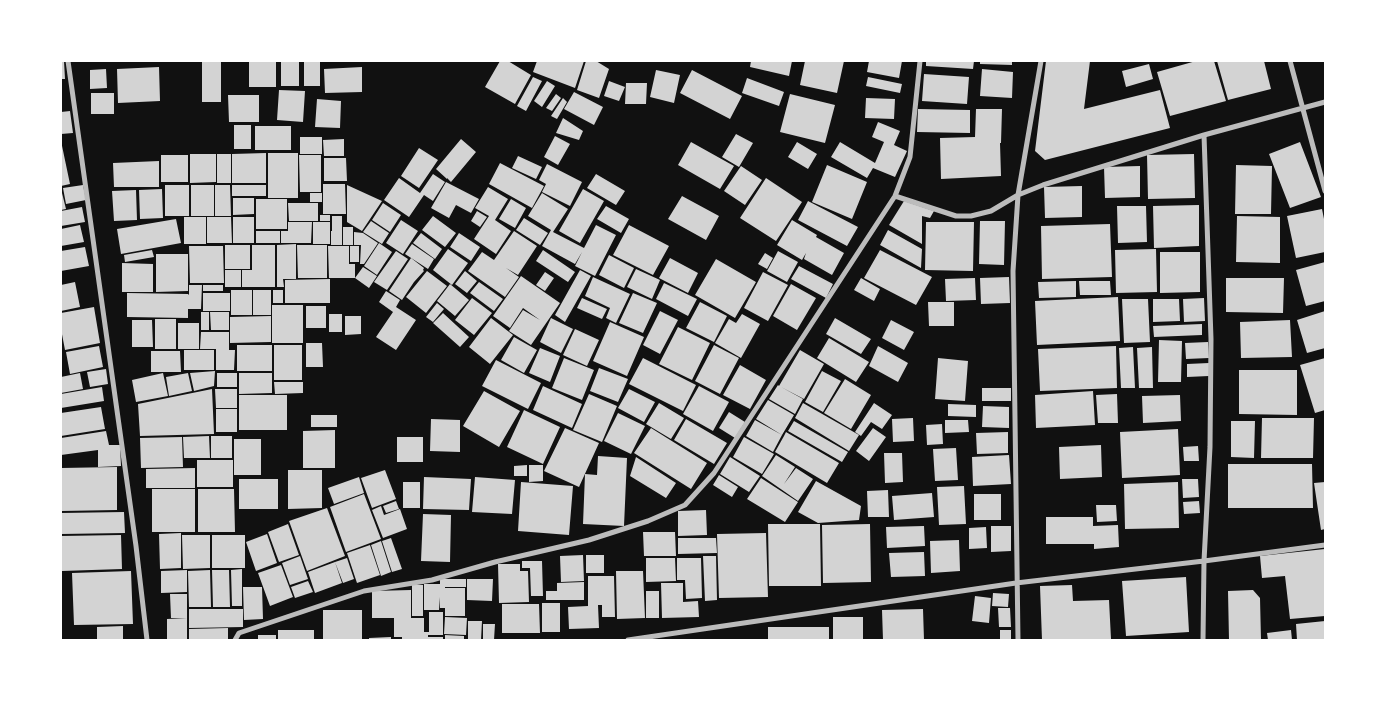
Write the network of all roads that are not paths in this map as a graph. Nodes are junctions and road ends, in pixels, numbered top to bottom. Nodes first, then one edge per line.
1 (68, 61) edge
2 (920, 61) edge
3 (1040, 61) edge
4 (1290, 61) edge
5 (1325, 102) edge
6 (1303, 108) junction
7 (1204, 135) junction
8 (1325, 191) edge
9 (1018, 195) junction
10 (895, 196) junction
11 (1325, 545) edge
12 (1204, 561) junction
13 (1016, 583) junction
14 (147, 640) edge
15 (235, 640) edge
16 (628, 640) edge
17 (1018, 640) edge
18 (1203, 640) edge

1 - 14 street
2 - 10 street
3 - 9 street
4 - 6 street
5 - 6 street
6 - 7 street
6 - 8 street
7 - 9 street
7 - 12 street
9 - 10 street
9 - 13 street
10 - 15 street
11 - 12 street
12 - 13 street
12 - 18 street
13 - 16 street
13 - 17 street

